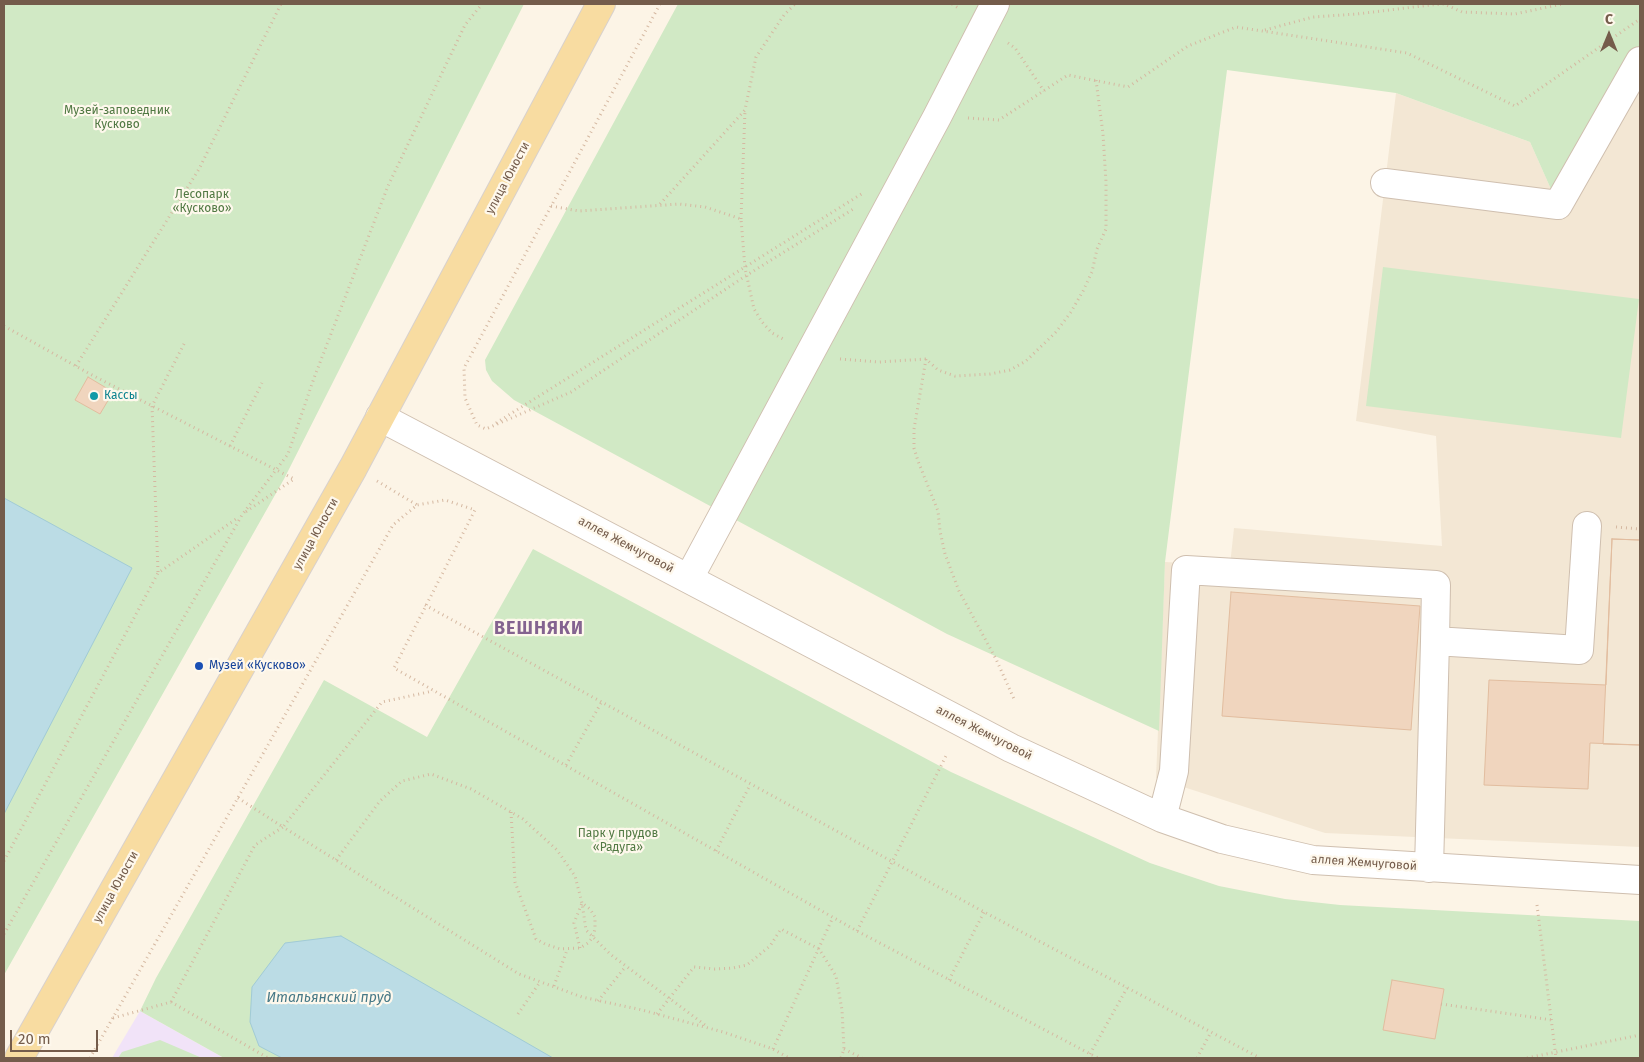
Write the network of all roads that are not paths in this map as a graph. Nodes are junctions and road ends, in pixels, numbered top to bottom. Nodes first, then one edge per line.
1 (601, 4) edge
2 (995, 4) edge
3 (1640, 60) edge
4 (1385, 182) dead end
5 (380, 417) junction
6 (1587, 526) dead end
7 (689, 578) junction
8 (1436, 641) junction
9 (1162, 818) junction
10 (1429, 868) junction
11 (1640, 880) edge
12 (20, 1058) edge

1 - 5 main road, улица Юности
2 - 7 street
3 - 4 street
5 - 7 street, аллея Жемчуговой
5 - 12 main road, улица Юности
6 - 8 street
7 - 9 street, аллея Жемчуговой
8 - 9 street
8 - 10 street
9 - 10 street, аллея Жемчуговой
10 - 11 street, аллея Жемчуговой

